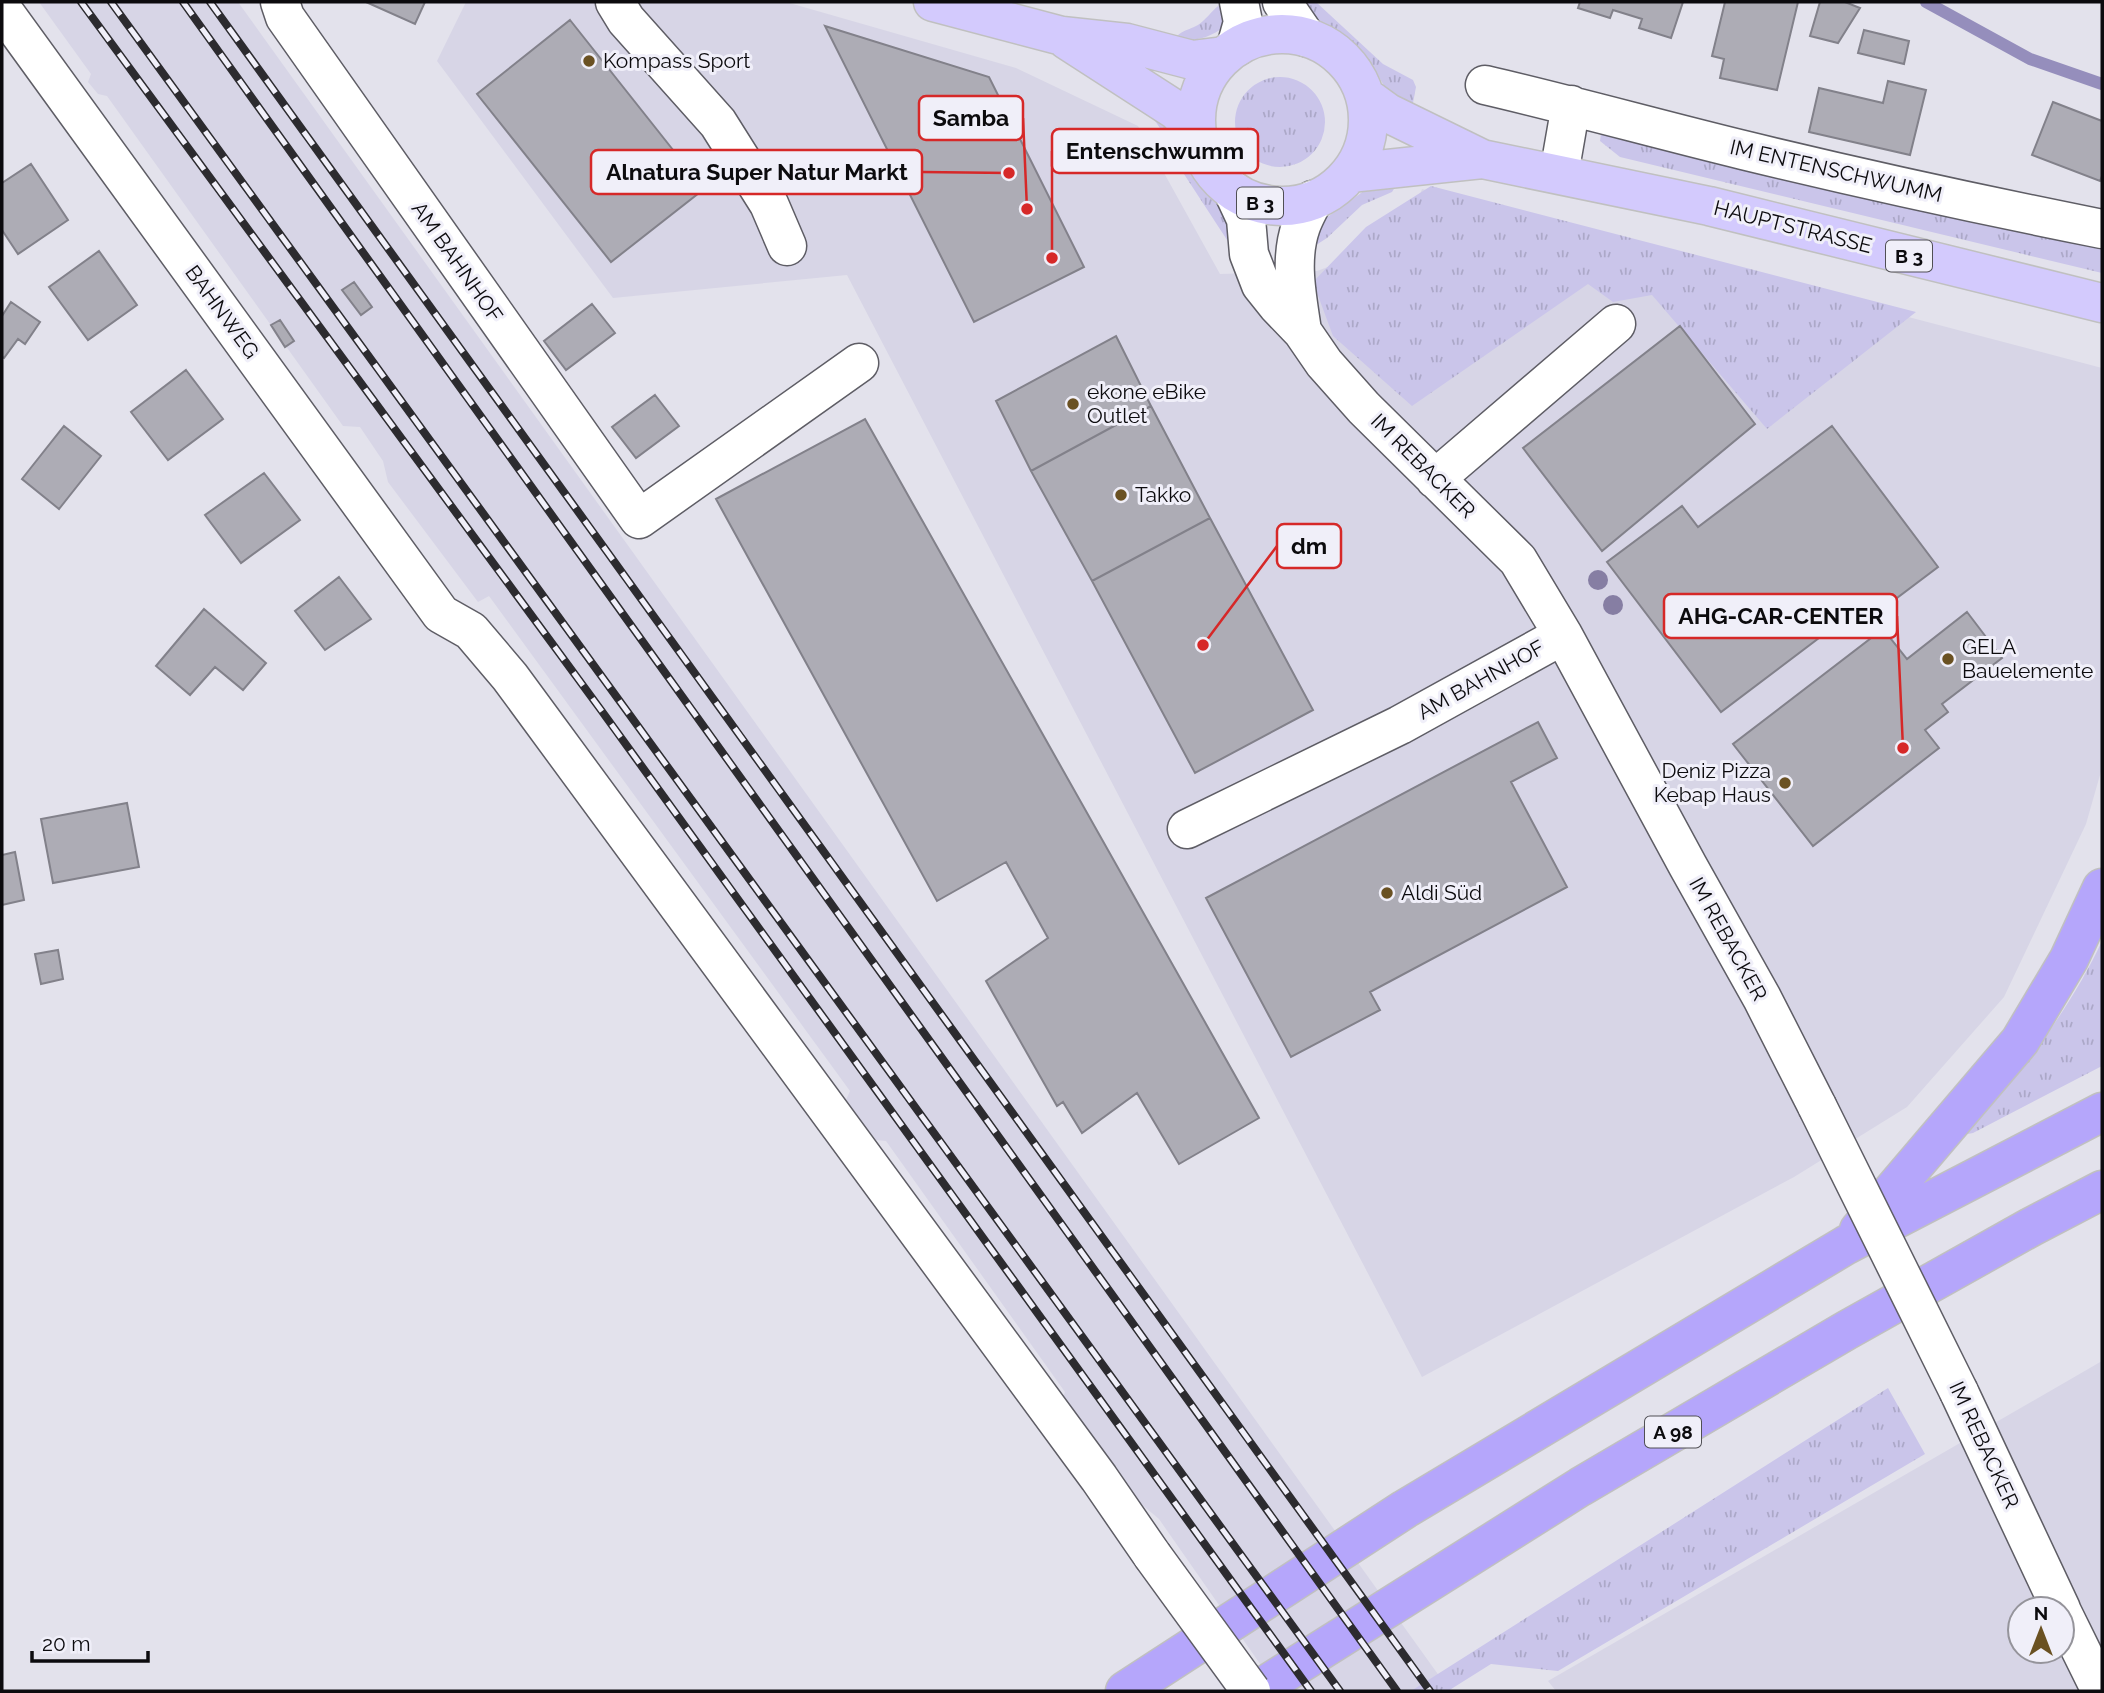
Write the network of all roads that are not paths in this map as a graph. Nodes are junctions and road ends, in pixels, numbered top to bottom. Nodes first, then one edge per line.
1 (280, 2) edge
2 (615, 2) edge
3 (933, 2) edge
4 (1239, 2) edge
5 (1282, 2) edge
6 (2, 9) edge
7 (1062, 36) junction
8 (1306, 37) junction
9 (1230, 51) junction
10 (1485, 85) dead end
11 (1366, 97) junction
12 (1571, 105) junction
13 (1196, 132) junction
14 (1482, 159) junction
15 (1350, 173) junction
16 (1559, 174) junction
17 (1233, 191) junction
18 (1313, 201) junction
19 (2102, 229) edge
20 (787, 246) dead end
21 (2102, 303) edge
22 (1616, 324) dead end
23 (1302, 331) junction
24 (859, 363) dead end
25 (1435, 479) junction
26 (1563, 635) junction
27 (1187, 829) dead end
28 (2102, 888) edge
29 (2102, 1111) edge
30 (2102, 1190) edge
31 (1846, 1245) junction
32 (2054, 1595) edge
33 (2076, 1640) edge
34 (1125, 1691) edge
35 (1253, 1691) edge
36 (2101, 1691) edge

1 - 24 street, AM BAHNHOF
2 - 20 street
3 - 7 main road, B 3
4 - 9 street
5 - 8 street
6 - 35 street, BAHNWEG, bridge
7 - 9 main road, B 3
7 - 13 main road, B 3
8 - 9 main road, B 3
8 - 11 main road, B 3
9 - 13 main road
10 - 12 street, IM ENTENSCHWUMM
11 - 14 main road, HAUPTSTRASSE / B 3
11 - 15 main road
12 - 16 street
12 - 19 street, IM ENTENSCHWUMM
13 - 17 main road, B 3
14 - 15 main road, HAUPTSTRASSE / B 3
14 - 16 main road, HAUPTSTRASSE / B 3
15 - 18 main road, B 3
16 - 21 main road, HAUPTSTRASSE / B 3
17 - 18 main road, B 3
17 - 23 street, IM REBACKER
18 - 23 street, IM REBACKER
22 - 25 street
23 - 25 street, IM REBACKER
25 - 26 street, IM REBACKER
26 - 27 street, AM BAHNHOF
26 - 32 street, IM REBACKER, bridge
28 - 31 highway
29 - 31 highway
30 - 35 highway, A 98
31 - 34 highway
33 - 36 street, IM REBACKER

